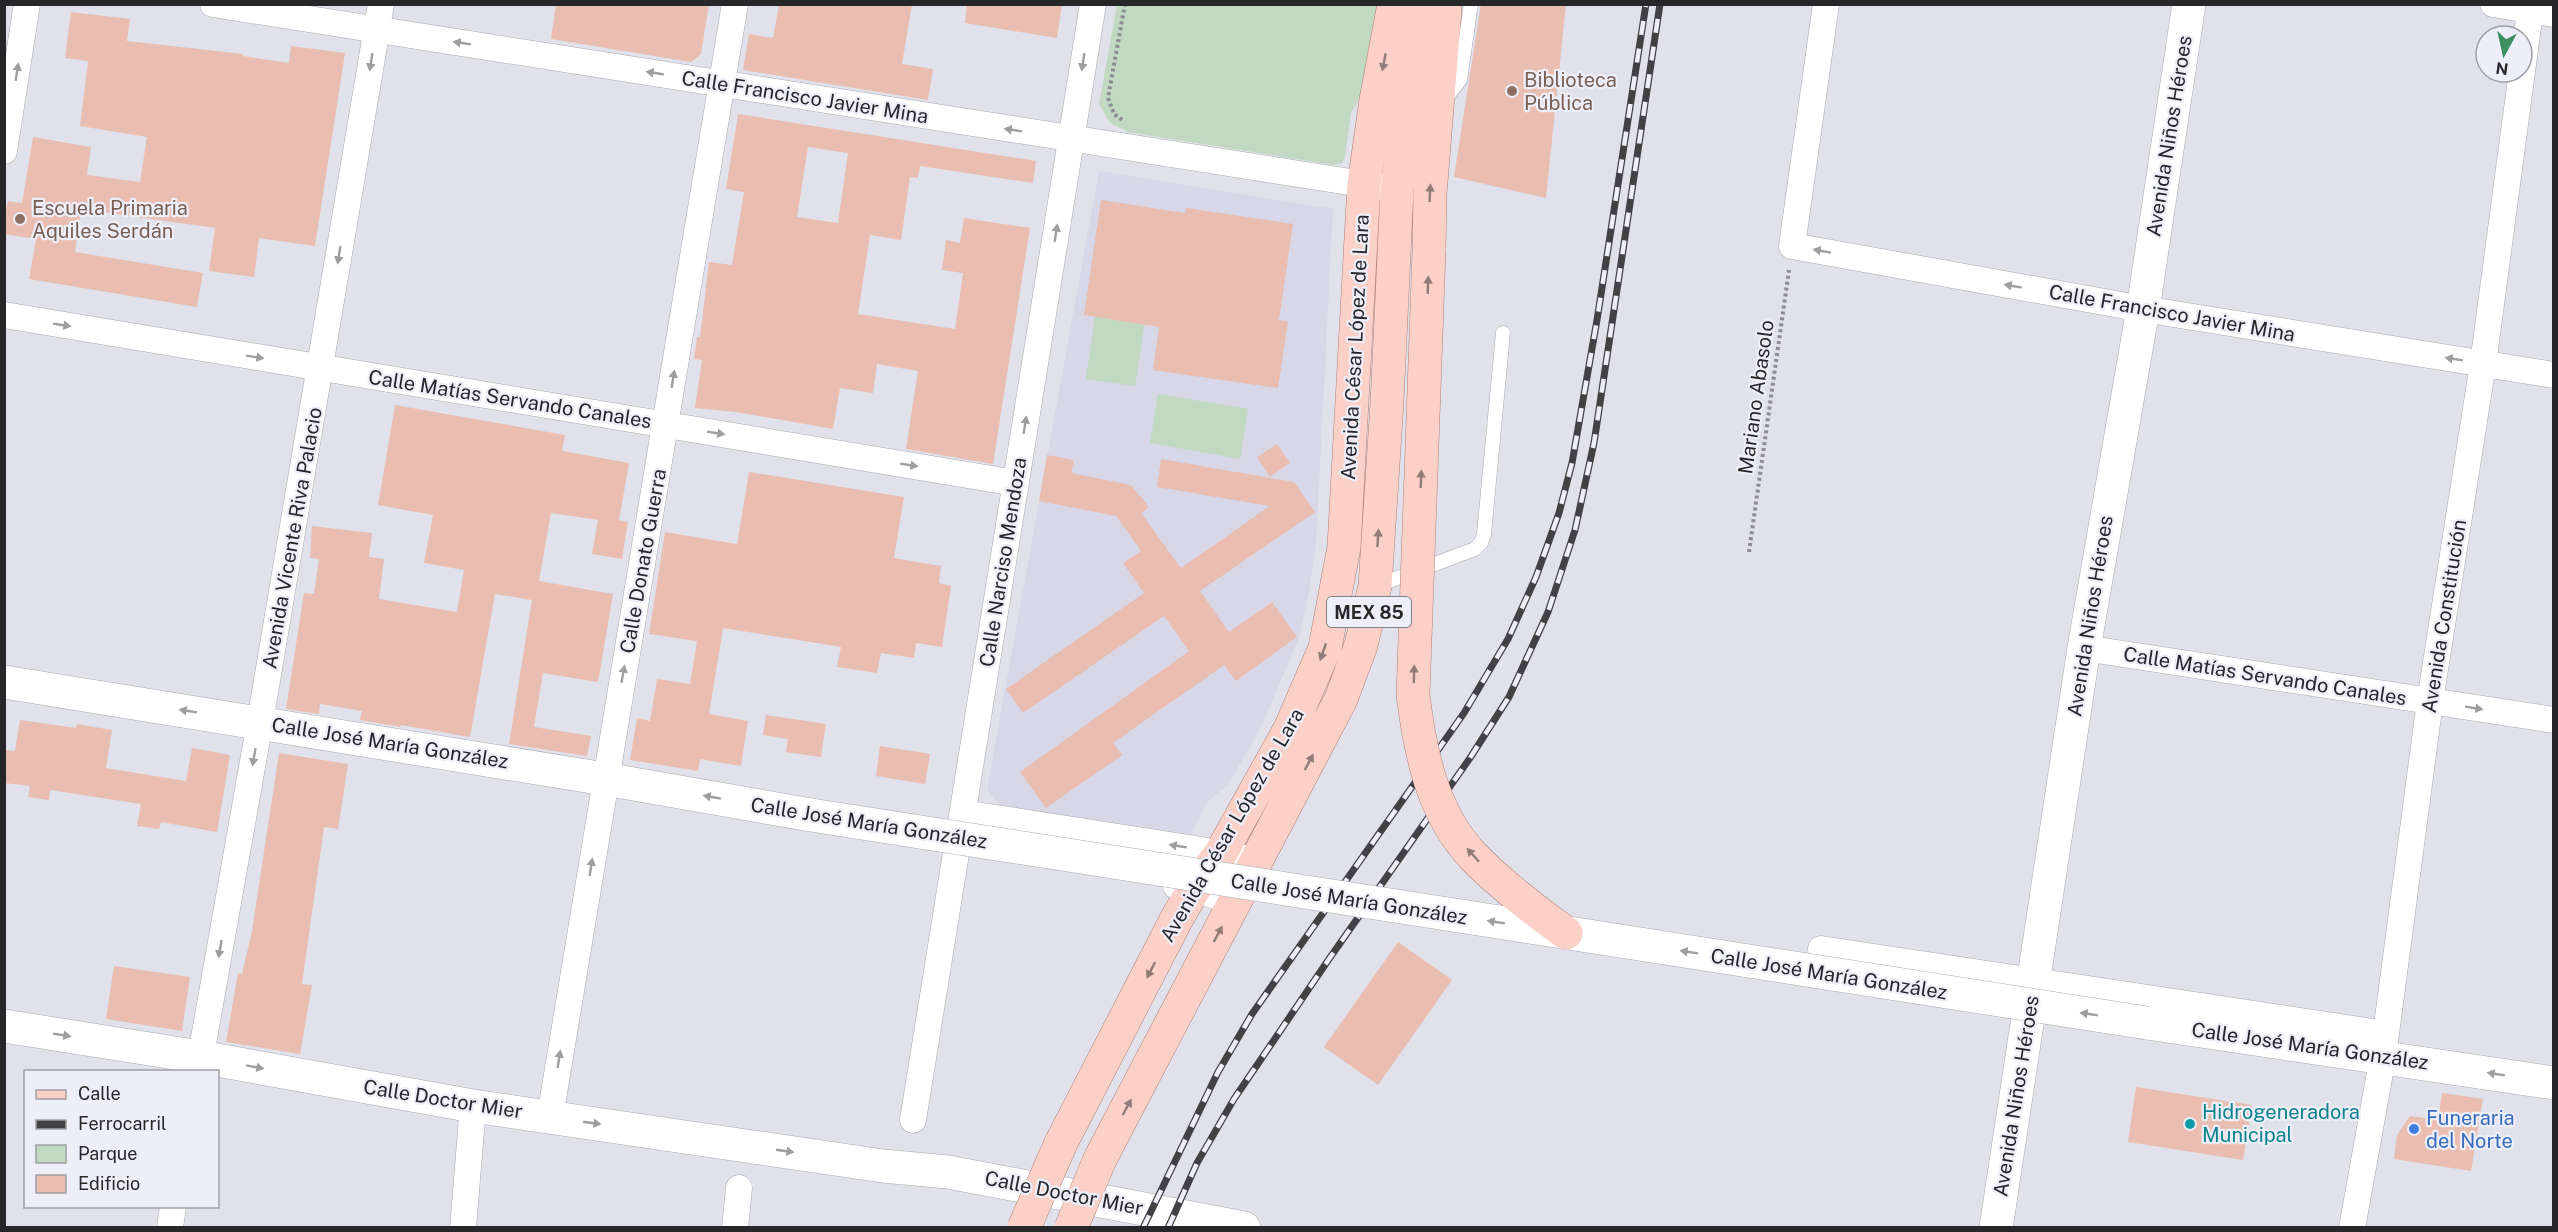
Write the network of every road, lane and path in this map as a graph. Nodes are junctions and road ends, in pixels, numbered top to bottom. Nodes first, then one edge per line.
1 (27, 4) edge
2 (213, 4) edge
3 (381, 4) edge
4 (735, 4) edge
5 (1093, 4) edge
6 (1125, 4) edge
7 (1394, 4) edge
8 (1426, 4) edge
9 (1445, 4) edge
10 (1471, 4) edge
11 (1826, 4) edge
12 (2189, 4) edge
13 (2493, 4) edge
14 (2538, 10) edge
15 (376, 30) junction
16 (721, 84) junction
17 (1436, 111) junction
18 (1132, 126) dead end
19 (1071, 140) junction
20 (4, 151) edge
21 (1364, 184) junction
22 (1397, 190) junction
23 (1792, 246) junction
24 (2143, 309) junction
25 (4, 315) edge
26 (1503, 333) dead end
27 (2483, 364) junction
28 (320, 368) junction
29 (2553, 375) edge
30 (666, 425) junction
31 (1016, 483) junction
32 (1749, 552) dead end
33 (1339, 582) junction
34 (1374, 586) junction
35 (2084, 648) junction
36 (4, 682) edge
37 (2430, 701) junction
38 (2553, 720) edge
39 (260, 722) junction
40 (605, 779) junction
41 (963, 813) junction
42 (957, 851) junction
43 (1221, 853) junction
44 (1256, 861) junction
45 (1194, 889) junction
46 (1235, 902) junction
47 (1566, 933) junction
48 (1821, 950) dead end
49 (2034, 982) junction
50 (4, 1026) edge
51 (2384, 1045) junction
52 (199, 1064) edge
53 (2553, 1083) edge
54 (473, 1106) junction
55 (550, 1117) junction
56 (913, 1120) dead end
57 (883, 1166) junction
58 (739, 1188) dead end
59 (173, 1208) edge
60 (170, 1227) edge
61 (463, 1227) edge
62 (735, 1227) edge
63 (1024, 1227) edge
64 (1071, 1227) edge
65 (1162, 1227) edge
66 (1244, 1227) edge
67 (1996, 1227) edge
68 (2352, 1227) edge

20 -> 1 street
2 - 15 street, Calle Francisco Javier Mina
3 - 15 street, Avenida Vicente Riva Palacio
4 - 16 street, Calle Donato Guerra
5 -> 19 street, Calle Narciso Mendoza
6 - 18 path
7 -> 21 main road, Avenida César López de Lara / MEX 85
8 - 22 main road, Avenida César López de Lara / MEX 85
9 - 17 main road
10 - 17 lane
11 - 23 street
12 - 24 main road, Avenida Niños Héroes
13 - 14 street
14 - 27 street, Avenida Constitución
16 -> 15 street, Calle Francisco Javier Mina
15 -> 28 street, Avenida Vicente Riva Palacio
19 -> 16 street, Calle Francisco Javier Mina
30 -> 16 street, Calle Donato Guerra
47 -> 17 main road, bridge
19 - 21 street, Calle Francisco Javier Mina
31 -> 19 street, Calle Narciso Mendoza
21 - 22 street, Calle Francisco Javier Mina
21 - 33 main road, Avenida César López de Lara / MEX 85
34 -> 22 main road, Avenida César López de Lara / MEX 85
24 -> 23 street, Calle Francisco Javier Mina
23 - 32 path, Mariano Abasolo
27 -> 24 street, Calle Francisco Javier Mina
24 - 35 main road, Avenida Niños Héroes
25 -> 28 street, Calle Matías Servando Canales
26 - 34 lane
27 - 29 street, Calle Francisco Javier Mina
27 - 37 street, Avenida Constitución
28 - 30 street, Calle Matías Servando Canales
28 - 39 street, Avenida Vicente Riva Palacio
30 -> 31 street, Calle Matías Servando Canales
40 -> 30 street, Calle Donato Guerra
31 - 41 street, Calle Narciso Mendoza
33 - 34 main road
33 -> 43 main road, Avenida César López de Lara / MEX 85
44 -> 34 main road, Avenida César López de Lara / MEX 85
35 - 37 street, Calle Matías Servando Canales
35 - 49 main road, Avenida Niños Héroes
39 -> 36 main road, Calle José María González
37 -> 38 street, Calle Matías Servando Canales
37 - 51 street, Avenida Constitución
39 - 40 main road, Calle José María González
39 -> 52 street, Avenida Vicente Riva Palacio
47 -> 40 main road, Calle José María González, bridge
55 -> 40 street, Calle Donato Guerra
41 - 42 street, Calle Narciso Mendoza
43 -> 41 street
42 - 45 street
42 - 56 street, Calle Narciso Mendoza
43 - 44 street
43 - 45 main road, Avenida César López de Lara / MEX 85
44 - 46 main road, Avenida César López de Lara / MEX 85
45 - 46 street
45 -> 63 main road, Avenida César López de Lara / MEX 85, bridge
64 -> 46 main road, Avenida César López de Lara / MEX 85, bridge
51 -> 47 main road, Calle José María González, bridge
48 - 49 street
49 - 51 street
49 - 67 main road, Avenida Niños Héroes
50 -> 52 main road, Calle Doctor Mier
53 -> 51 main road, Calle José María González
51 - 68 street, Avenida Constitución
52 -> 54 main road, Calle Doctor Mier
54 - 55 main road, Calle Doctor Mier
54 - 61 street
55 -> 57 main road, Calle Doctor Mier
57 - 65 main road, Calle Doctor Mier
57 - 66 main road, Calle Doctor Mier
58 - 62 street
59 - 60 street

